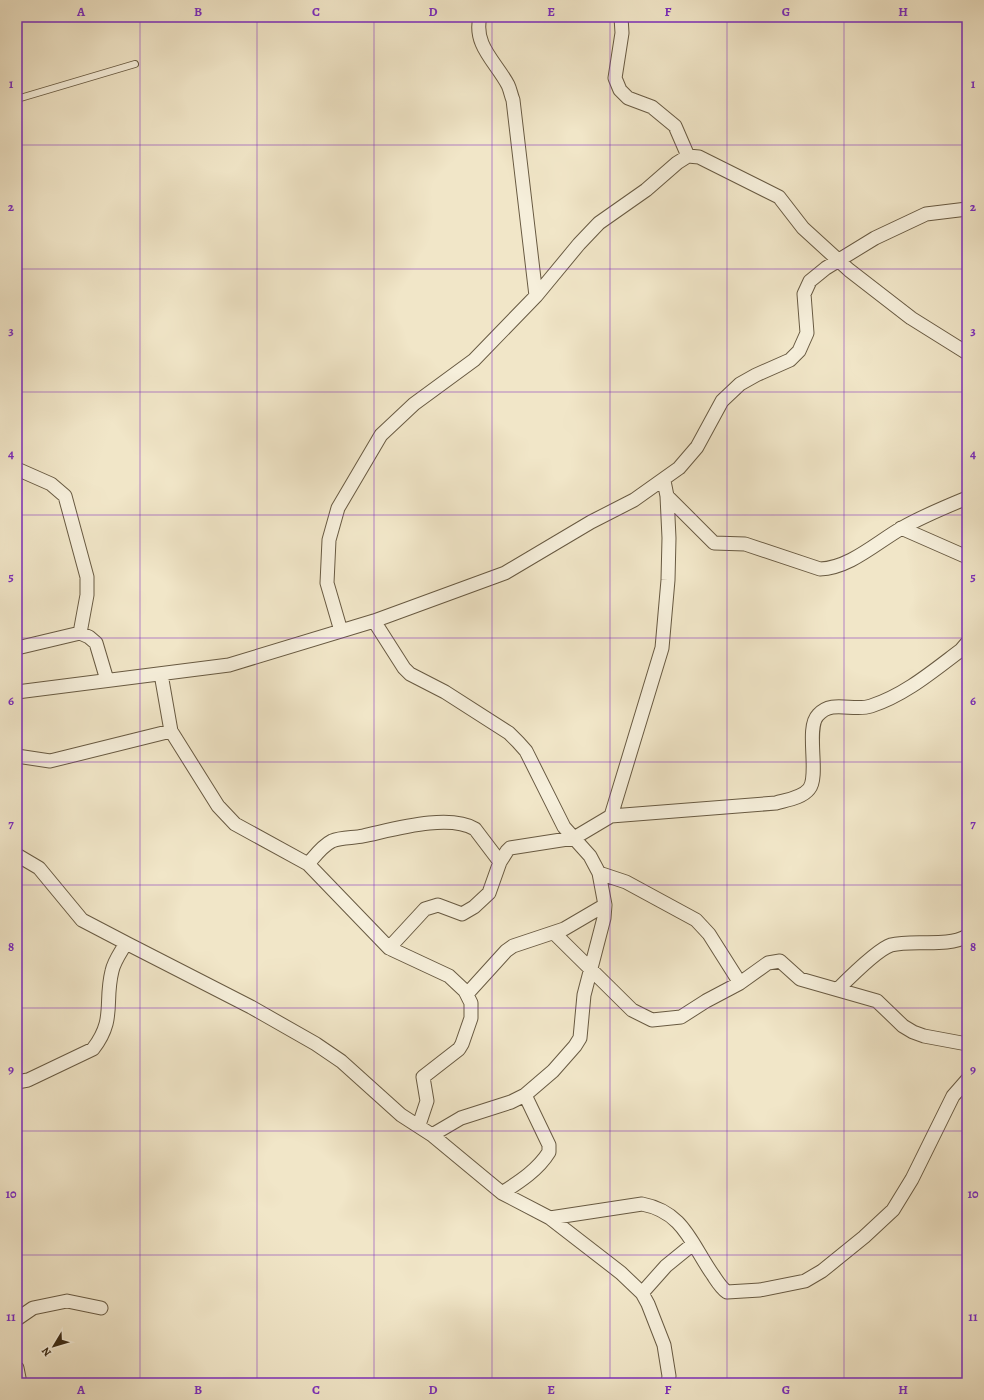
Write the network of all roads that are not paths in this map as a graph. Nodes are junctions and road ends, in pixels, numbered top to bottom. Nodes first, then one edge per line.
1 (480, 17) edge
2 (621, 17) edge
3 (135, 64) dead end
4 (17, 99) edge
5 (688, 156) junction
6 (967, 209) edge
7 (839, 260) junction
8 (536, 296) junction
9 (967, 353) edge
10 (17, 469) edge
11 (664, 481) junction
12 (668, 496) junction
13 (967, 498) edge
14 (901, 528) junction
15 (967, 557) edge
16 (374, 621) junction
17 (341, 631) junction
18 (80, 633) junction
19 (967, 643) edge
20 (17, 648) edge
21 (161, 674) junction
22 (107, 680) junction
23 (17, 692) edge
24 (171, 731) junction
25 (17, 756) edge
26 (611, 816) junction
27 (574, 838) junction
28 (17, 855) edge
29 (500, 862) junction
30 (308, 864) junction
31 (598, 873) junction
32 (605, 905) junction
33 (554, 933) junction
34 (967, 936) edge
35 (126, 943) junction
36 (389, 948) junction
37 (590, 971) junction
38 (740, 983) junction
39 (838, 989) junction
40 (467, 994) junction
41 (967, 1044) edge
42 (967, 1080) edge
43 (17, 1082) edge
44 (526, 1095) junction
45 (418, 1125) junction
46 (432, 1135) junction
47 (502, 1193) junction
48 (550, 1218) junction
49 (693, 1244) junction
50 (642, 1293) junction
51 (101, 1308) dead end
52 (17, 1318) edge
53 (17, 1368) edge
54 (20, 1383) edge
55 (668, 1383) edge

1 - 8 street
2 - 5 street
3 - 4 lane
5 - 7 street
5 - 8 street
6 - 7 street
7 - 9 street
7 - 11 street
8 - 17 street
10 - 18 street
11 - 12 street
11 - 16 street
12 - 14 street
12 - 26 street
13 - 14 street
14 - 15 street
16 - 17 street
16 - 27 street
17 - 21 street
18 - 20 street
18 - 22 street
19 - 26 street
21 - 22 street
21 - 24 street
22 - 23 street
24 - 25 street
24 - 30 street
26 - 27 street
27 - 29 street
27 - 31 street
28 - 35 street
29 - 30 street
29 - 36 street
30 - 36 street
31 - 32 street
31 - 38 street
32 - 33 street
32 - 37 street
33 - 37 street
33 - 40 street
34 - 39 street
35 - 43 street
35 - 45 street
36 - 40 street
37 - 38 street
37 - 44 street
38 - 39 street
39 - 41 street
40 - 45 street
42 - 49 street
44 - 46 street
44 - 47 street
45 - 46 street
46 - 47 street
47 - 48 street
48 - 49 street
48 - 50 street
49 - 50 street
50 - 55 street
51 - 52 street
53 - 54 street

